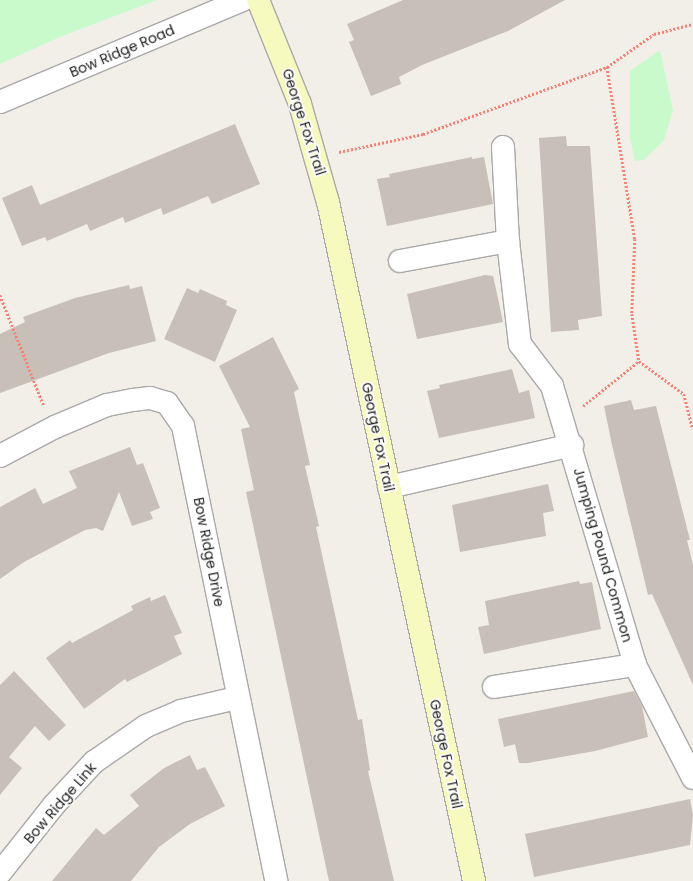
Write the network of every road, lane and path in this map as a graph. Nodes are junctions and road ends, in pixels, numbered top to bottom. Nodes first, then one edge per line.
1 (243, 0) edge
2 (258, 0) edge
3 (693, 24) edge
4 (607, 67) junction
5 (0, 102) edge
6 (503, 147) dead end
7 (317, 159) junction
8 (508, 241) junction
9 (400, 261) dead end
10 (0, 294) edge
11 (639, 361) junction
12 (580, 407) dead end
13 (46, 410) dead end
14 (693, 429) edge
15 (572, 445) junction
16 (0, 456) edge
17 (389, 487) junction
18 (635, 665) junction
19 (494, 687) dead end
20 (237, 698) junction
21 (693, 778) edge
22 (0, 873) edge
23 (276, 881) edge
24 (474, 881) edge

1 - 5 street, Bow Ridge Road
2 - 7 street, George Fox Trail
3 - 4 path
4 - 7 path
4 - 11 path
6 - 8 street, Jumping Pound Common
7 - 17 street, George Fox Trail
8 - 9 street
8 - 15 street, Jumping Pound Common
10 - 13 path
11 - 12 path
11 - 14 path
15 - 17 street
15 - 18 street, Jumping Pound Common
16 - 20 street, Bow Ridge Drive
17 - 24 street, George Fox Trail
18 - 19 street
18 - 21 street, Jumping Pound Common
20 - 22 street, Bow Ridge Link
20 - 23 street, Bow Ridge Drive

